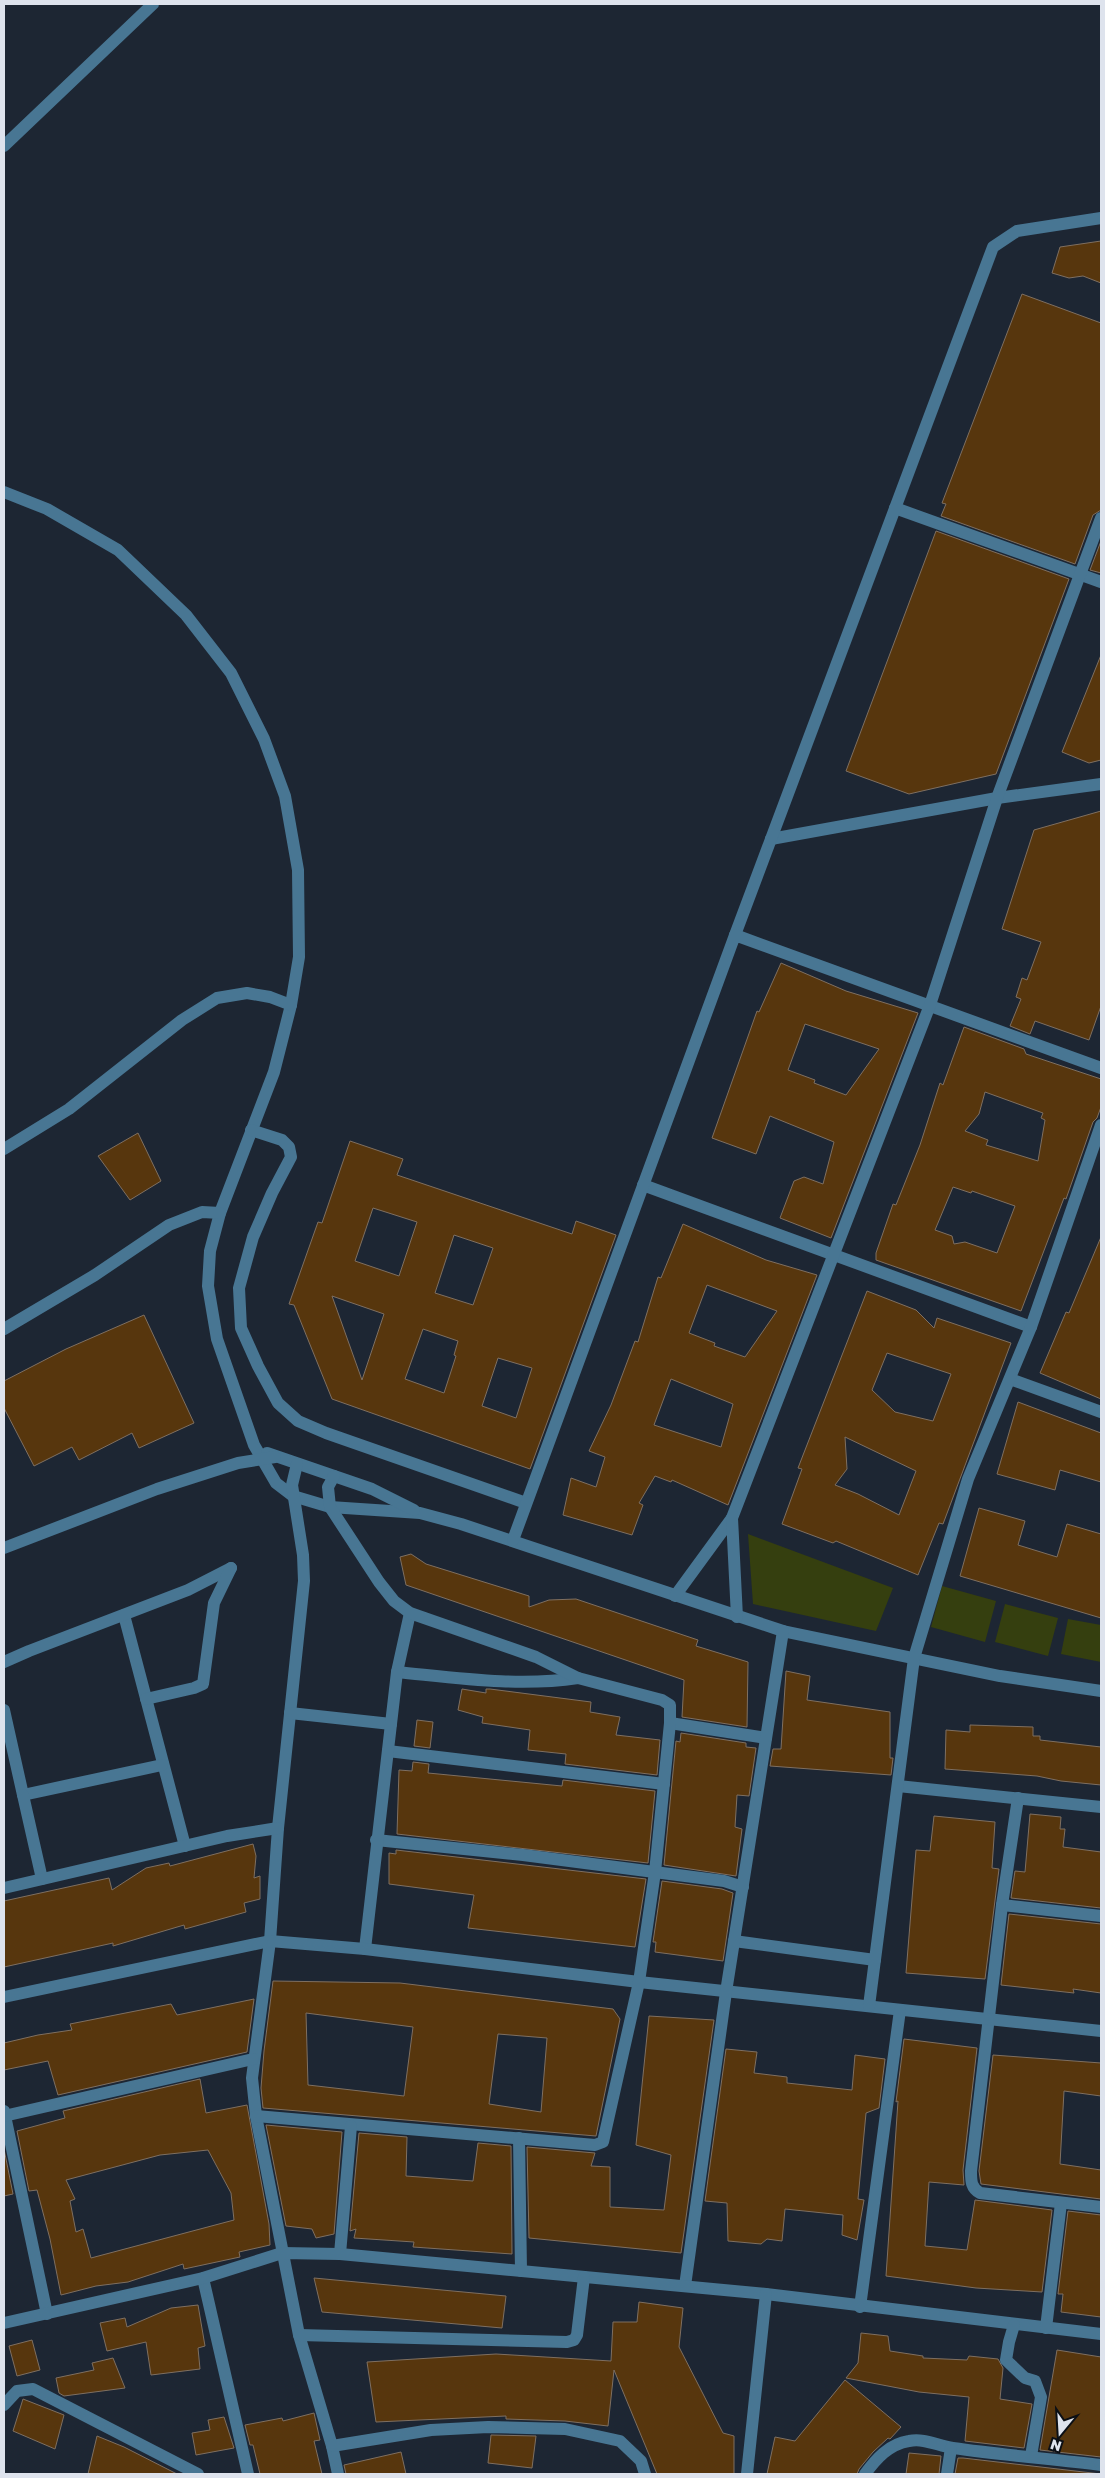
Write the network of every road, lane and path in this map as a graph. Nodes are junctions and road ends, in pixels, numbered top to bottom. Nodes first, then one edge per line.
1 (153, 4) edge
2 (4, 146) edge
3 (1101, 218) edge
4 (4, 492) edge
5 (895, 508) junction
6 (1101, 518) edge
7 (1080, 574) junction
8 (1101, 582) edge
9 (1101, 784) edge
10 (997, 798) junction
11 (771, 839) junction
12 (734, 935) junction
13 (930, 1005) junction
14 (291, 1006) junction
15 (1101, 1068) edge
16 (1101, 1125) edge
17 (251, 1130) junction
18 (4, 1149) edge
19 (643, 1184) junction
20 (220, 1213) junction
21 (834, 1256) junction
22 (1030, 1327) junction
23 (4, 1329) edge
24 (1010, 1379) junction
25 (1101, 1412) edge
26 (254, 1445) junction
27 (275, 1457) junction
28 (262, 1460) junction
29 (297, 1464) junction
30 (334, 1476) junction
31 (293, 1496) junction
32 (526, 1503) junction
33 (330, 1507) junction
34 (420, 1513) junction
35 (732, 1518) junction
36 (513, 1540) junction
37 (4, 1548) edge
38 (675, 1596) junction
39 (410, 1613) junction
40 (124, 1615) junction
41 (737, 1617) junction
42 (783, 1632) junction
43 (914, 1658) junction
44 (4, 1662) edge
45 (397, 1672) junction
46 (578, 1678) junction
47 (1101, 1691) edge
48 (146, 1698) junction
49 (4, 1710) edge
50 (290, 1713) junction
51 (670, 1723) junction
52 (390, 1724) junction
53 (766, 1738) junction
54 (388, 1751) junction
55 (162, 1765) junction
56 (664, 1784) junction
57 (898, 1786) junction
58 (23, 1795) junction
59 (1018, 1798) junction
60 (1101, 1807) edge
61 (278, 1828) junction
62 (376, 1840) junction
63 (185, 1846) junction
64 (655, 1872) junction
65 (42, 1879) junction
66 (742, 1887) junction
67 (4, 1888) edge
68 (1002, 1905) junction
69 (1101, 1916) edge
70 (270, 1941) junction
71 (734, 1941) junction
72 (365, 1949) junction
73 (875, 1960) junction
74 (639, 1982) junction
75 (726, 1992) junction
76 (4, 1998) edge
77 (869, 2006) junction
78 (900, 2010) junction
79 (989, 2018) junction
80 (1101, 2031) edge
81 (253, 2059) junction
82 (4, 2114) edge
83 (256, 2116) junction
84 (350, 2126) junction
85 (519, 2138) junction
86 (1061, 2203) junction
87 (1101, 2207) edge
88 (282, 2252) junction
89 (340, 2254) junction
90 (522, 2271) junction
91 (584, 2277) junction
92 (203, 2278) junction
93 (685, 2286) junction
94 (766, 2294) junction
95 (860, 2307) junction
96 (47, 2314) junction
97 (4, 2324) edge
98 (1014, 2325) junction
99 (1046, 2328) junction
100 (1101, 2334) edge
101 (300, 2335) junction
102 (4, 2406) edge
103 (332, 2446) junction
104 (951, 2448) junction
105 (1031, 2456) junction
106 (1101, 2465) edge
107 (198, 2474) edge
108 (248, 2474) edge
109 (338, 2474) edge
110 (645, 2474) edge
111 (747, 2474) edge
112 (865, 2474) edge
113 (947, 2474) edge

1 - 2 street
3 - 5 street
4 - 14 street
5 - 7 street
5 - 11 street
6 - 7 street
7 - 8 street
7 - 10 street
9 - 10 street
10 - 11 street
10 - 13 street
11 - 12 street
12 - 13 street
12 - 19 street
13 - 15 street
13 - 21 street
14 - 17 street
14 - 18 street
16 - 22 street
17 - 20 street
17 - 32 street
19 - 21 street
19 - 32 street
20 - 23 street
20 - 26 street
21 - 22 street
21 - 35 street
22 - 24 street
24 - 25 street
24 - 43 street
26 - 27 street
26 - 28 street
27 - 28 street
27 - 29 street
28 - 31 street
28 - 37 street
29 - 30 street
29 - 31 street
30 - 33 street
30 - 34 street
31 - 33 street
31 - 50 street
32 - 36 street
33 - 34 street
33 - 39 street
34 - 36 street
35 - 38 street
35 - 41 street
36 - 38 street
38 - 41 street
39 - 45 street
39 - 46 street
40 - 44 street
40 - 48 street
40 - 48 street
41 - 42 street
42 - 43 street
42 - 53 street
43 - 47 street
43 - 57 street
45 - 46 street
45 - 52 street
46 - 51 street
48 - 55 street
49 - 58 street
50 - 52 street
50 - 61 street
51 - 53 street
51 - 56 street
52 - 54 street
53 - 66 street
54 - 56 street
54 - 62 street
55 - 58 street
55 - 63 street
56 - 64 street
57 - 59 street
57 - 73 street
58 - 65 street
59 - 60 street
59 - 68 street
61 - 63 street
61 - 70 street
62 - 64 street
62 - 72 street
63 - 65 street
64 - 66 street
64 - 74 street
65 - 67 street
66 - 71 street
68 - 69 street
68 - 79 street
70 - 72 street
70 - 76 street
70 - 81 street
71 - 73 street
71 - 75 street
72 - 74 street
73 - 77 street
74 - 75 street
74 - 85 street
75 - 77 street
75 - 93 street
77 - 78 street
78 - 79 street
78 - 95 street
79 - 80 street
79 - 86 street
81 - 82 street
81 - 83 street
82 - 96 street
83 - 84 street
83 - 88 street
84 - 85 street
84 - 89 street
85 - 90 street
86 - 87 street
86 - 99 street
88 - 89 street
88 - 92 street
88 - 101 street
89 - 90 street
90 - 91 street
91 - 93 street
91 - 101 street
92 - 96 street
92 - 108 street
93 - 94 street
94 - 95 street
94 - 111 street
95 - 98 street
96 - 97 street
98 - 99 street
98 - 105 street
99 - 100 street
101 - 103 street
102 - 107 street
103 - 109 street
103 - 110 street
104 - 105 street
104 - 112 street
104 - 113 street
105 - 106 street

